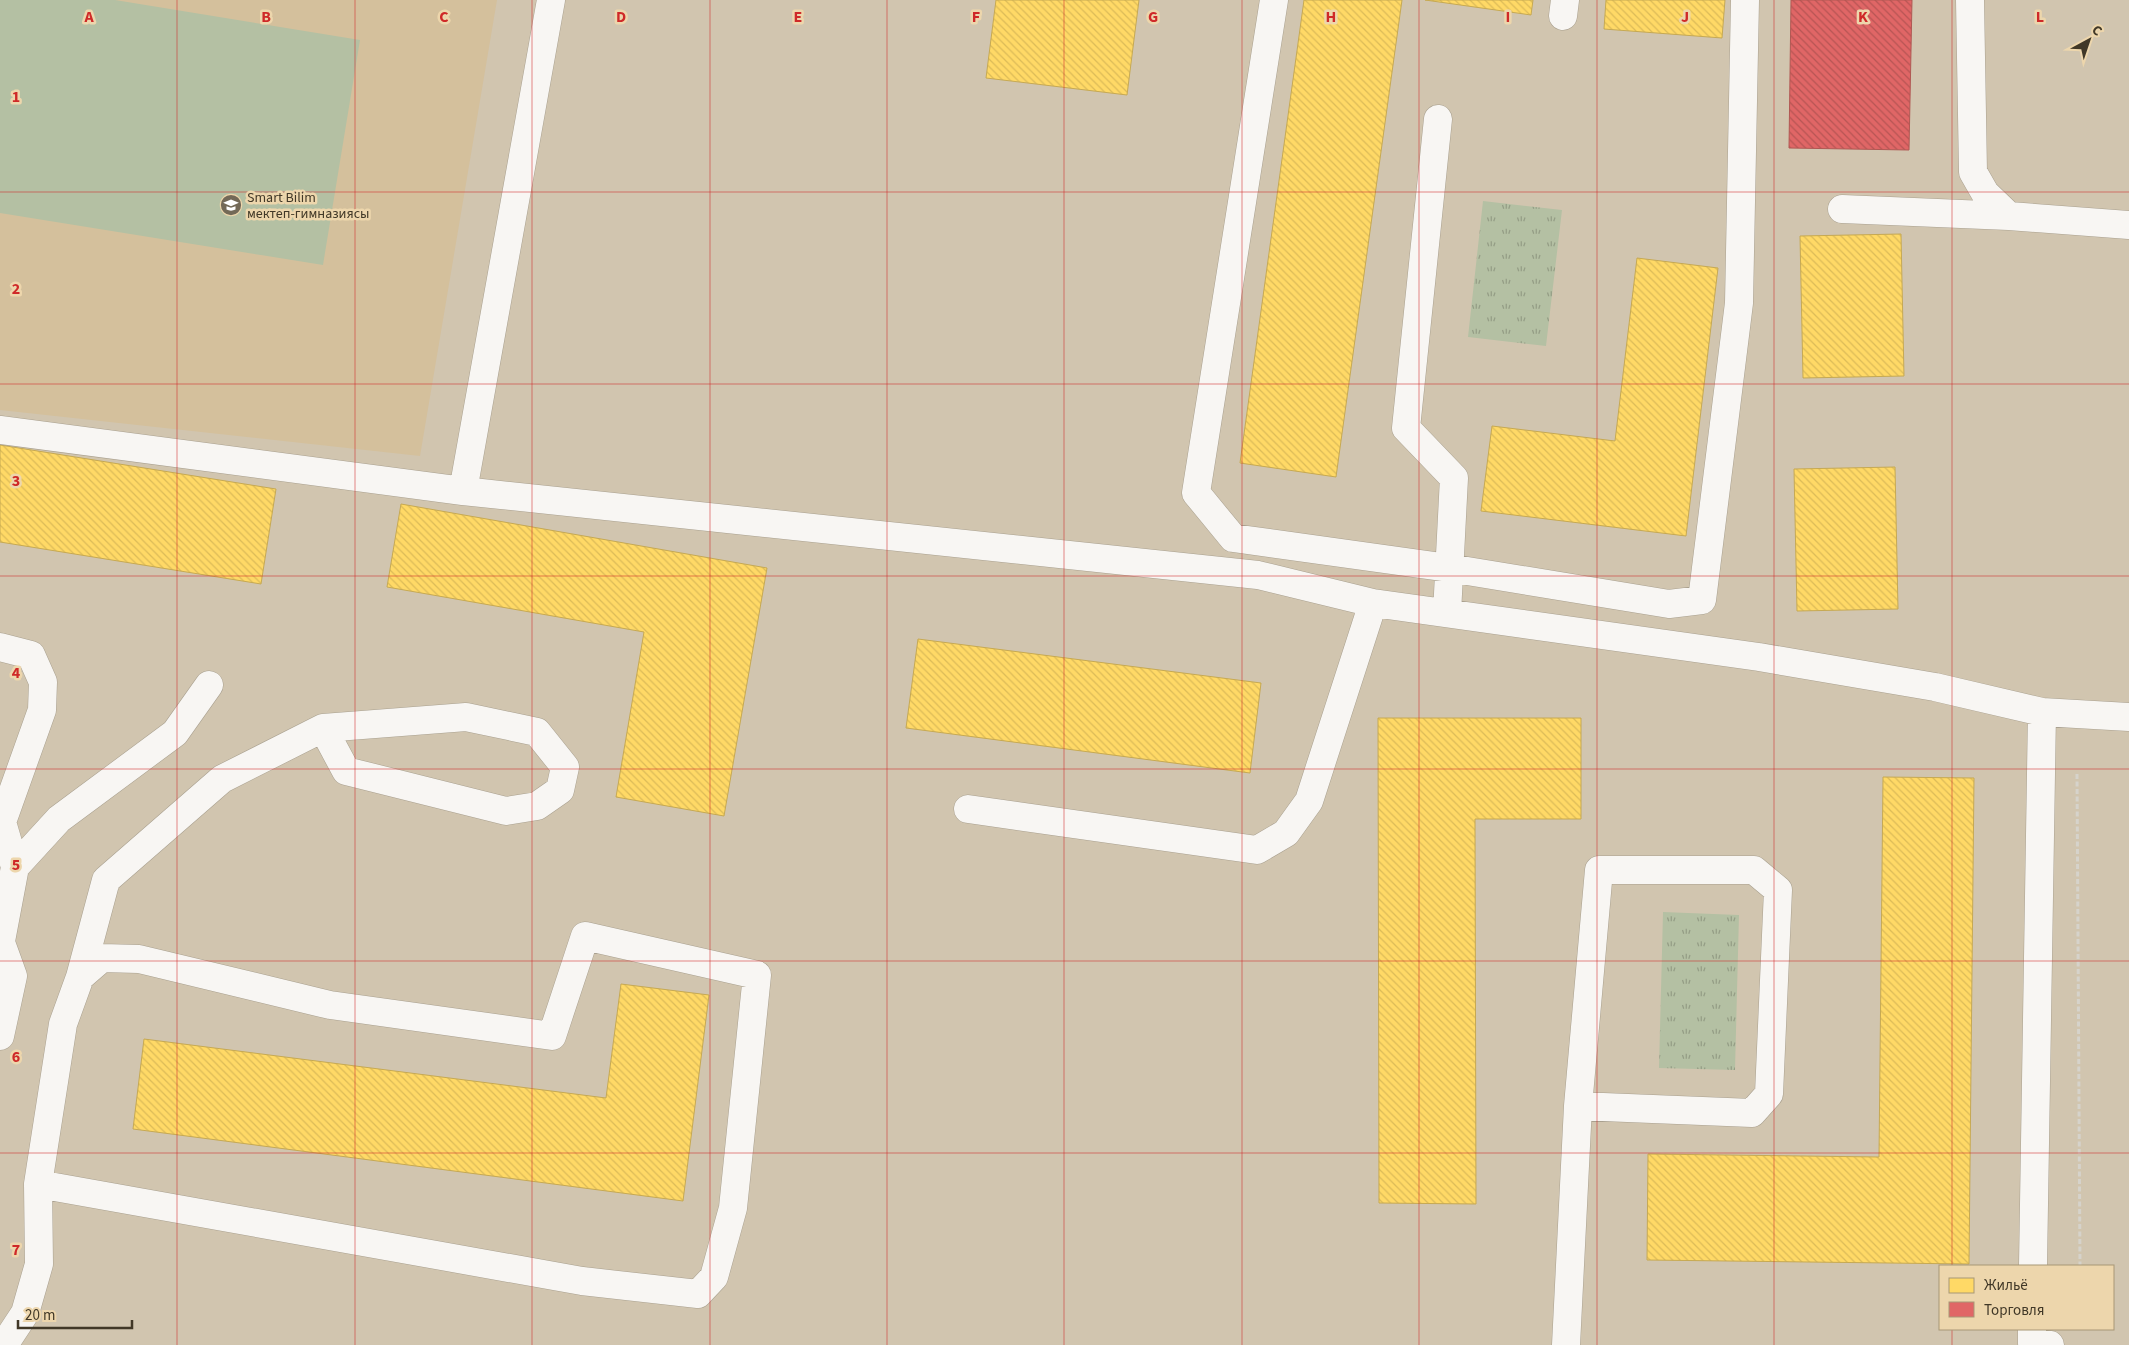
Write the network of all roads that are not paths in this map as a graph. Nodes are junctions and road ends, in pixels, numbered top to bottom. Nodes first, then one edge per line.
1 (551, 0) edge
2 (1274, 0) edge
3 (1745, 0) edge
4 (1970, 0) edge
5 (1438, 119) dead end
6 (1842, 209) dead end
7 (2009, 216) junction
8 (2129, 225) edge
9 (0, 430) edge
10 (463, 491) junction
11 (1449, 568) junction
12 (1373, 603) junction
13 (1447, 613) junction
14 (0, 648) edge
15 (209, 685) dead end
16 (2042, 712) junction
17 (2129, 716) edge
18 (323, 728) junction
19 (968, 809) dead end
20 (1, 822) edge
21 (15, 867) junction
22 (0, 941) edge
23 (80, 977) junction
24 (0, 1036) edge
25 (1578, 1106) junction
26 (38, 1184) junction
27 (2033, 1265) edge
28 (2032, 1330) edge
29 (4, 1345) edge
30 (1566, 1345) edge
31 (2050, 1345) edge

1 - 10 lane
2 - 11 lane
3 - 11 lane
4 - 7 lane
5 - 11 lane
6 - 7 lane
7 - 8 lane
9 - 10 lane
10 - 12 lane
11 - 13 lane
12 - 13 lane
12 - 19 lane
13 - 16 lane
14 - 20 lane
15 - 21 lane
16 - 17 lane
16 - 27 lane
18 - 18 lane
18 - 23 lane
20 - 21 lane
21 - 22 lane
22 - 24 lane
23 - 26 lane
23 - 26 lane
25 - 25 lane
25 - 30 lane
26 - 29 lane
28 - 31 lane

